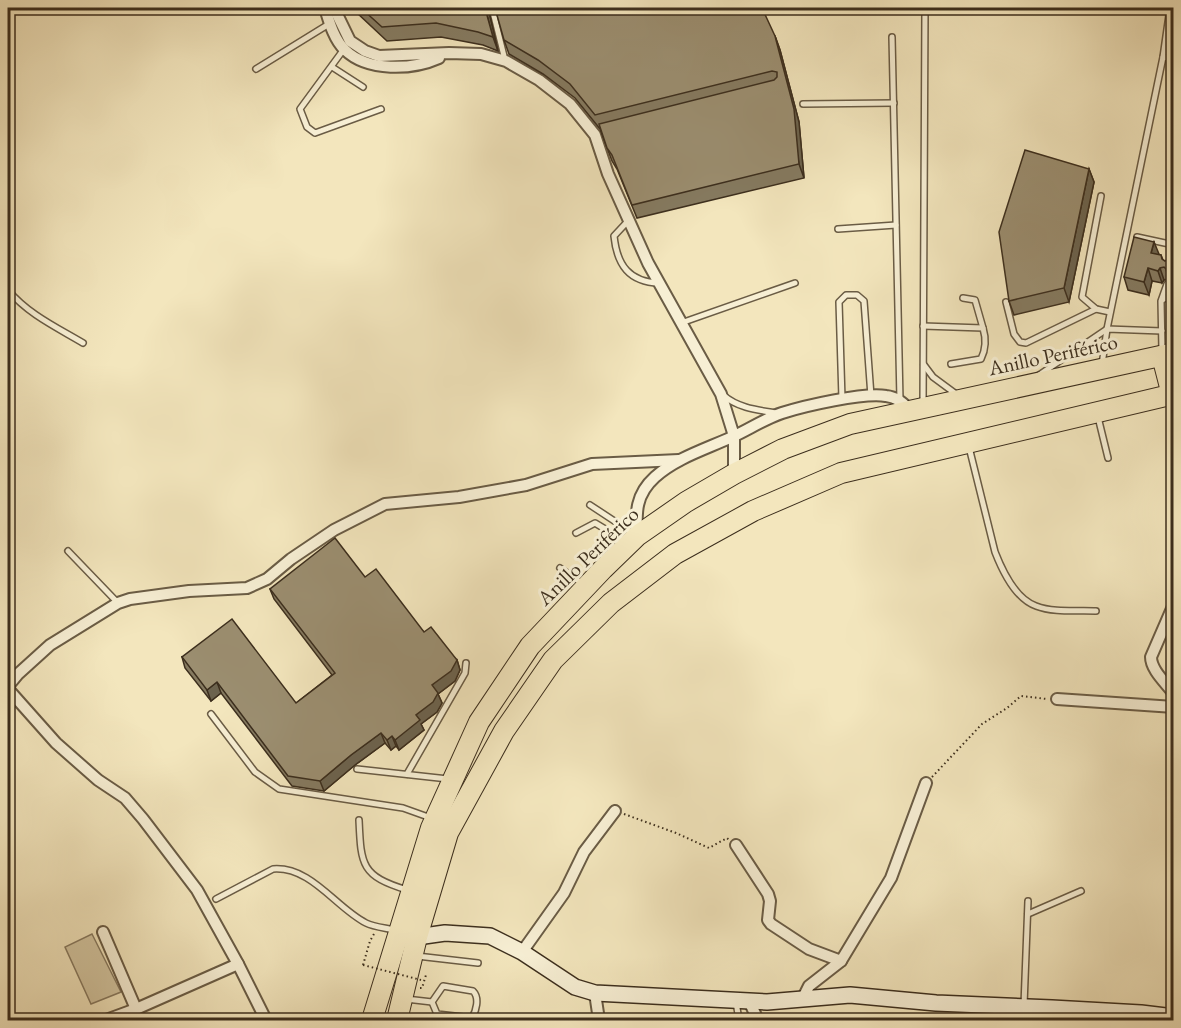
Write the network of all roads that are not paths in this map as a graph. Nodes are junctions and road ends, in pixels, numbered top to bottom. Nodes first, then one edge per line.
1 (325, 8) edge
2 (334, 8) edge
3 (492, 8) edge
4 (925, 8) edge
5 (1170, 8) edge
6 (329, 24) junction
7 (892, 36) dead end
8 (347, 45) junction
9 (1163, 57) junction
10 (1173, 59) edge
11 (506, 61) junction
12 (332, 67) junction
13 (256, 69) dead end
14 (363, 87) dead end
15 (894, 103) junction
16 (803, 104) dead end
17 (381, 109) dead end
18 (606, 132) edge
19 (595, 135) junction
20 (1101, 196) dead end
21 (628, 221) junction
22 (896, 225) junction
23 (838, 229) dead end
24 (1137, 237) edge
25 (1173, 245) edge
26 (659, 283) junction
27 (795, 284) dead end
28 (1167, 284) edge
29 (8, 290) edge
30 (1173, 293) edge
31 (963, 298) dead end
32 (1161, 301) junction
33 (1006, 302) edge
34 (1096, 309) junction
35 (1110, 312) junction
36 (681, 323) junction
37 (923, 326) junction
38 (983, 328) junction
39 (1107, 329) junction
40 (1162, 331) junction
41 (82, 343) dead end
42 (1168, 354) edge
43 (922, 363) junction
44 (951, 364) dead end
45 (1101, 369) junction
46 (1022, 386) junction
47 (721, 393) junction
48 (1172, 395) edge
49 (872, 397) junction
50 (963, 398) junction
51 (842, 399) junction
52 (911, 405) junction
53 (1097, 412) junction
54 (781, 413) junction
55 (734, 436) junction
56 (968, 443) junction
57 (1108, 458) dead end
58 (679, 460) junction
59 (734, 474) junction
60 (590, 505) dead end
61 (576, 532) dead end
62 (633, 540) junction
63 (68, 551) dead end
64 (560, 568) dead end
65 (586, 587) junction
66 (118, 603) junction
67 (1173, 604) edge
68 (1096, 611) dead end
69 (466, 663) dead end
70 (8, 688) edge
71 (1173, 694) edge
72 (1056, 699) road end
73 (1173, 707) edge
74 (211, 714) dead end
75 (357, 769) dead end
76 (407, 774) junction
77 (453, 780) junction
78 (926, 783) road end
79 (615, 811) road end
80 (435, 819) junction
81 (359, 820) dead end
82 (736, 845) road end
83 (411, 891) junction
84 (1081, 891) dead end
85 (216, 899) dead end
86 (1028, 901) dead end
87 (1028, 915) junction
88 (103, 932) dead end
89 (402, 938) junction
90 (522, 952) junction
91 (841, 962) junction
92 (478, 963) dead end
93 (238, 964) junction
94 (595, 993) junction
95 (803, 998) junction
96 (401, 999) junction
97 (742, 1001) junction
98 (432, 1002) junction
99 (1024, 1007) junction
100 (136, 1009) junction
101 (1173, 1017) edge
102 (106, 1020) edge
103 (266, 1020) edge
104 (372, 1020) edge
105 (397, 1020) edge
106 (599, 1020) edge
107 (739, 1020) edge
108 (758, 1020) edge

1 - 6 street
2 - 8 street
3 - 11 lane
4 - 37 lane
5 - 9 lane
6 - 8 street
6 - 13 lane
7 - 15 lane
8 - 11 street
8 - 12 lane
9 - 10 lane
9 - 35 lane
11 - 19 street
12 - 14 lane
12 - 17 lane
15 - 16 lane
15 - 22 lane
18 - 19 lane
19 - 21 street
20 - 34 lane
21 - 26 street
21 - 26 lane
22 - 23 lane
22 - 52 lane
24 - 25 lane
26 - 36 street
27 - 36 lane
28 - 32 lane
29 - 41 lane
30 - 32 lane
31 - 38 lane
32 - 40 lane
33 - 34 lane
34 - 35 lane
35 - 39 lane
36 - 47 street
37 - 38 lane
37 - 43 lane
38 - 44 lane
39 - 40 lane
39 - 45 lane
39 - 46 lane
40 - 42 lane
42 - 45 highway, Anillo Periférico
42 - 48 highway
43 - 50 lane
43 - 52 lane
45 - 46 highway, Anillo Periférico
46 - 50 highway, Anillo Periférico
47 - 54 lane
47 - 55 street
48 - 53 highway, Anillo Periférico
49 - 51 street
49 - 51 lane
49 - 52 street
50 - 52 highway, Anillo Periférico
51 - 54 street
52 - 59 highway, Anillo Periférico
53 - 56 highway, Anillo Periférico
53 - 57 lane
54 - 55 street
55 - 58 street
55 - 59 street
56 - 68 lane
56 - 89 highway, Anillo Periférico
58 - 62 street
58 - 66 street
59 - 62 highway, Anillo Periférico
60 - 62 lane
61 - 62 lane
62 - 65 highway, Anillo Periférico
63 - 66 lane
64 - 65 lane
65 - 77 highway, Anillo Periférico
66 - 70 street
67 - 71 street
69 - 76 lane
70 - 93 street
72 - 73 street
74 - 80 lane
75 - 76 lane
76 - 77 lane
77 - 80 highway, Anillo Periférico
78 - 91 street
79 - 90 street
80 - 83 highway, Anillo Periférico
81 - 83 lane
82 - 91 street
83 - 89 highway, Anillo Periférico
84 - 87 lane
85 - 89 lane
86 - 87 lane
87 - 99 lane
88 - 100 street
89 - 90 main road
89 - 92 lane
89 - 96 highway, Anillo Periférico
89 - 104 highway, Anillo Periférico
90 - 94 main road
91 - 95 street
93 - 100 street
93 - 103 street
94 - 97 main road
94 - 106 street
95 - 97 main road
95 - 99 main road
96 - 98 lane
96 - 105 highway, Anillo Periférico
97 - 107 lane
97 - 108 street
98 - 98 lane
99 - 101 main road
100 - 102 street

